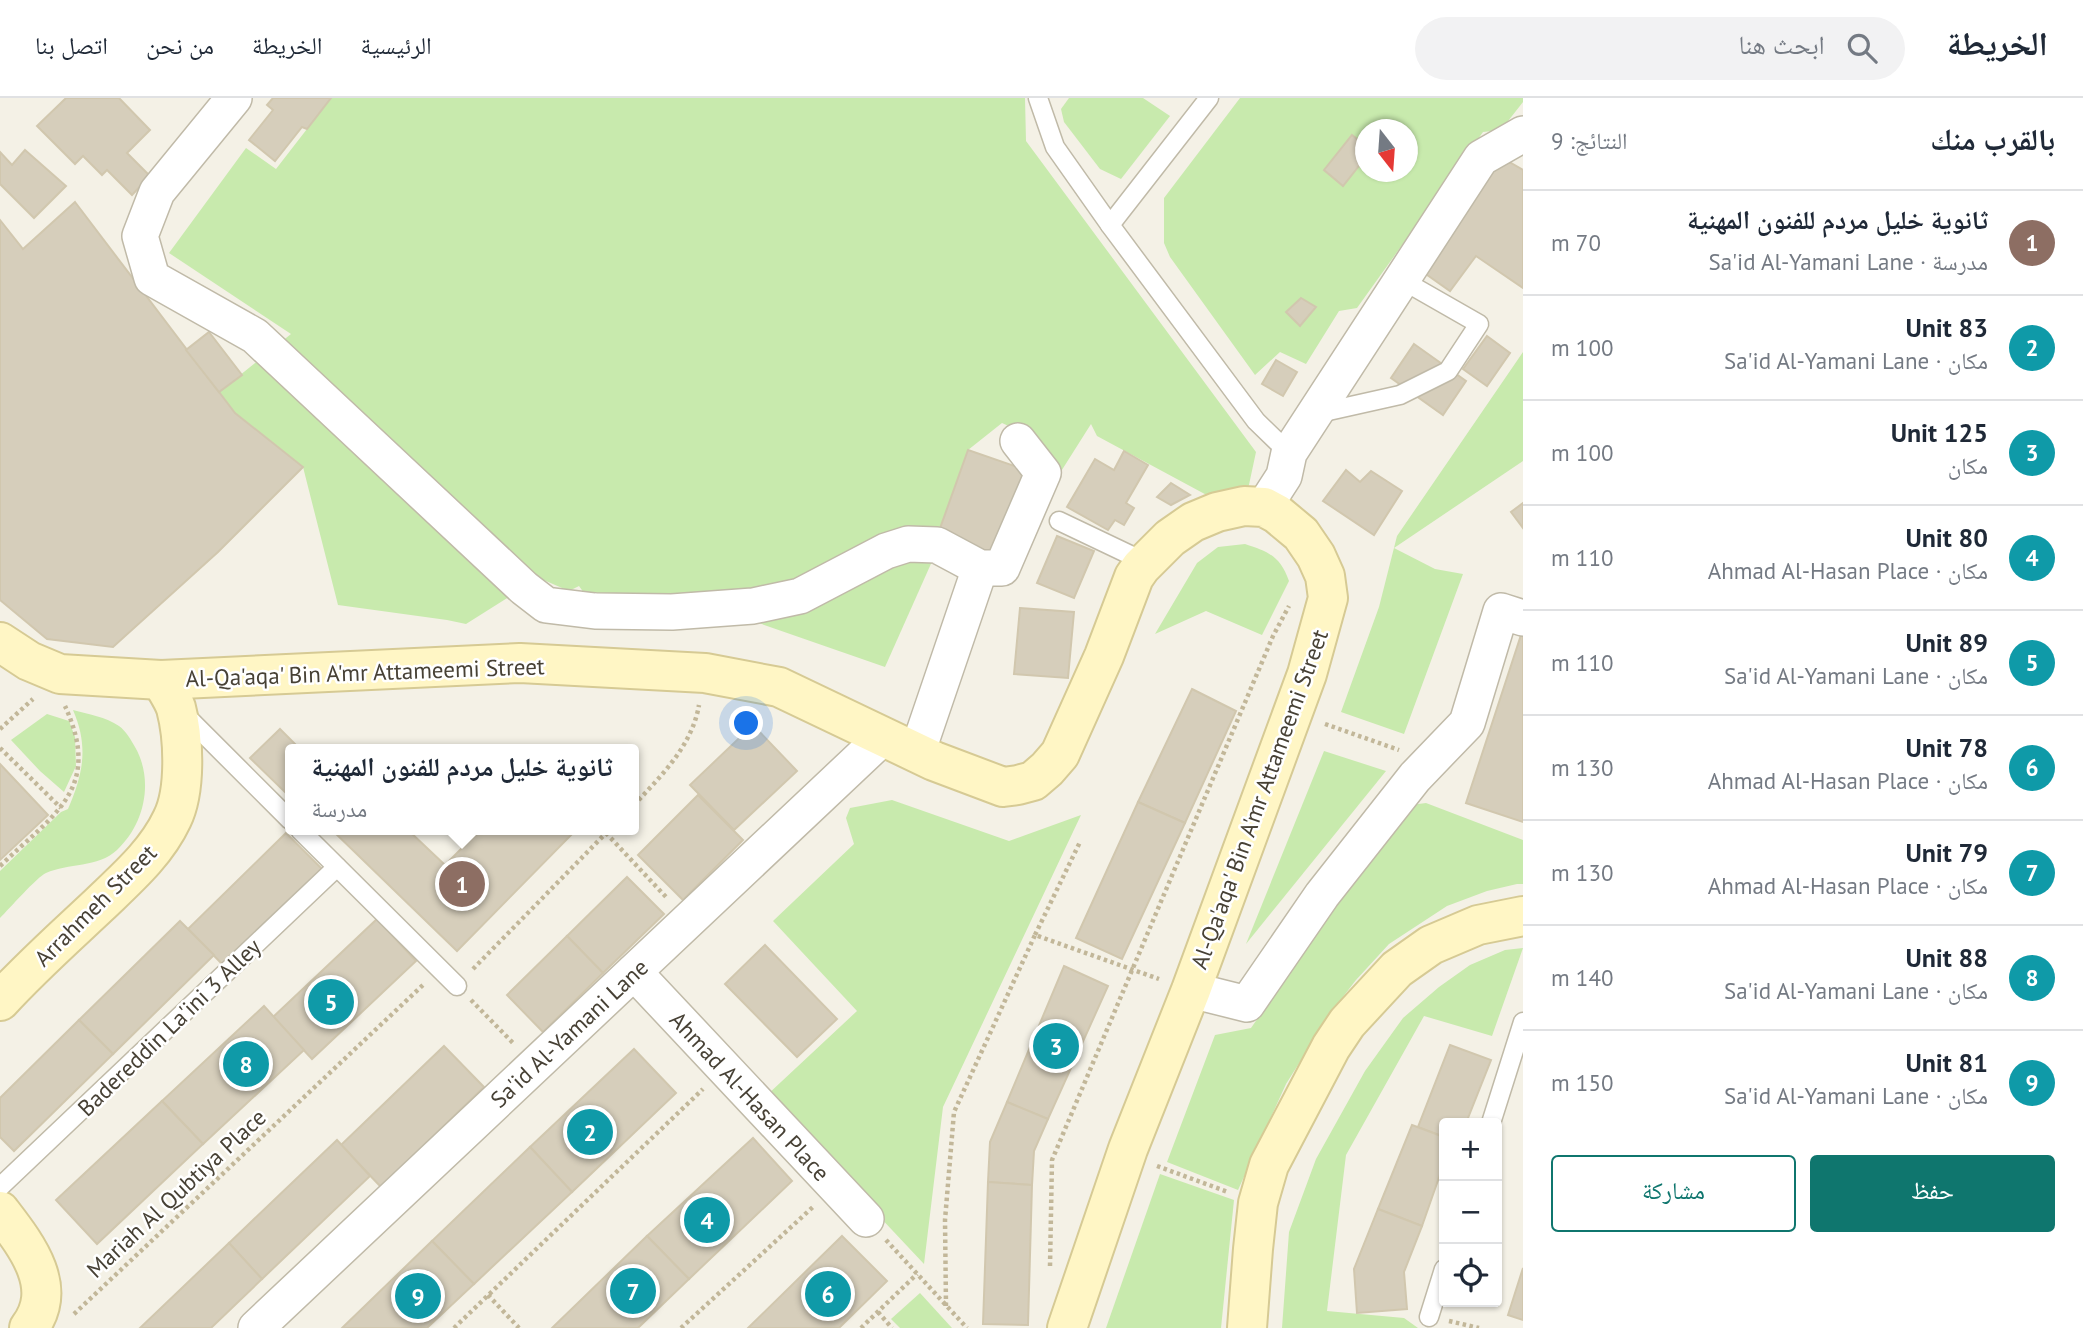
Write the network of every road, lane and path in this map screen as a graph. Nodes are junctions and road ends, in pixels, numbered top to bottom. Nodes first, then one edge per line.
1 (234, 98) edge
2 (1038, 98) edge
3 (1209, 98) edge
4 (1523, 134) edge
5 (1110, 225) junction
6 (1402, 280) junction
7 (1315, 414) junction
8 (1018, 441) dead end
9 (1289, 453) junction
10 (1264, 507) junction
11 (1059, 522) dead end
12 (1145, 562) junction
13 (980, 568) junction
14 (1290, 605) dead end
15 (1523, 618) edge
16 (0, 642) edge
17 (705, 673) junction
18 (60, 674) junction
19 (168, 693) junction
20 (1294, 713) junction
21 (0, 729) edge
22 (900, 745) junction
23 (0, 748) edge
24 (1430, 761) junction
25 (639, 799) edge
26 (61, 808) junction
27 (285, 815) edge
28 (305, 835) edge
29 (604, 835) edge
30 (612, 835) edge
31 (1080, 842) dead end
32 (0, 866) edge
33 (337, 867) junction
34 (1523, 916) edge
35 (688, 921) junction
36 (1035, 935) junction
37 (440, 969) junction
38 (1131, 970) junction
39 (634, 972) junction
40 (457, 986) junction
41 (1191, 990) junction
42 (0, 1001) edge
43 (1523, 1022) edge
44 (536, 1065) junction
45 (725, 1069) junction
46 (1493, 1118) edge
47 (1160, 1168) dead end
48 (835, 1186) junction
49 (0, 1187) edge
50 (1258, 1203) junction
51 (0, 1212) edge
52 (866, 1219) joint
53 (917, 1274) junction
54 (1050, 1276) dead end
55 (1439, 1285) edge
56 (488, 1295) junction
57 (946, 1306) junction
58 (878, 1312) junction
59 (1429, 1317) dead end
60 (45, 1324) edge
61 (256, 1328) edge
62 (454, 1328) edge
63 (519, 1328) edge
64 (681, 1328) edge
65 (861, 1328) edge
66 (892, 1328) edge
67 (968, 1328) edge
68 (1067, 1328) edge
69 (1247, 1328) edge

1 - 13 street
2 - 5 lane
3 - 5 lane
4 - 6 street
5 - 9 lane
6 - 7 street
6 - 7 lane
7 - 9 street
8 - 13 street
9 - 10 street
10 - 12 main road, Al-Qa'aqa' Bin A'mr Attameemi Street
10 - 20 main road, Al-Qa'aqa' Bin A'mr Attameemi Street
11 - 12 lane
12 - 22 main road, Al-Qa'aqa' Bin A'mr Attameemi Street
13 - 22 street
14 - 38 path
15 - 24 street
16 - 18 main road, Al-Qa'aqa' Bin A'mr Attameemi Street
17 - 19 main road, Al-Qa'aqa' Bin A'mr Attameemi Street
17 - 22 main road, Al-Qa'aqa' Bin A'mr Attameemi Street
17 - 25 path
18 - 19 main road, Al-Qa'aqa' Bin A'mr Attameemi Street
18 - 21 path
18 - 26 path
19 - 27 lane
19 - 42 main road, Arrahmeh Street
20 - 24 path
20 - 41 main road, Al-Qa'aqa' Bin A'mr Attameemi Street
22 - 35 street, Sa'id Al-Yamani Lane
23 - 26 path
24 - 41 street
26 - 32 path
28 - 33 lane
29 - 40 path
30 - 35 path
31 - 36 path
33 - 37 lane
33 - 49 lane, Badereddin La'ini 3 Alley
34 - 50 main road
35 - 39 street, Sa'id Al-Yamani Lane
36 - 38 path
36 - 57 path
37 - 40 lane
37 - 60 path, Mariah Al Qubtiya Place
38 - 41 path
38 - 54 path
39 - 44 street, Sa'id Al-Yamani Lane
39 - 45 street, Ahmad Al-Hasan Place
40 - 44 path
41 - 68 main road, Al-Qa'aqa' Bin A'mr Attameemi Street
43 - 46 lane
44 - 61 street, Sa'id Al-Yamani Lane
45 - 48 street, Ahmad Al-Hasan Place
45 - 56 path
47 - 50 path
48 - 52 street, Ahmad Al-Hasan Place
48 - 64 path
50 - 69 main road
51 - 60 main road
52 - 53 path
53 - 57 path
53 - 58 path
55 - 59 lane
56 - 62 path
56 - 63 path
57 - 67 path
58 - 65 path
58 - 66 path

